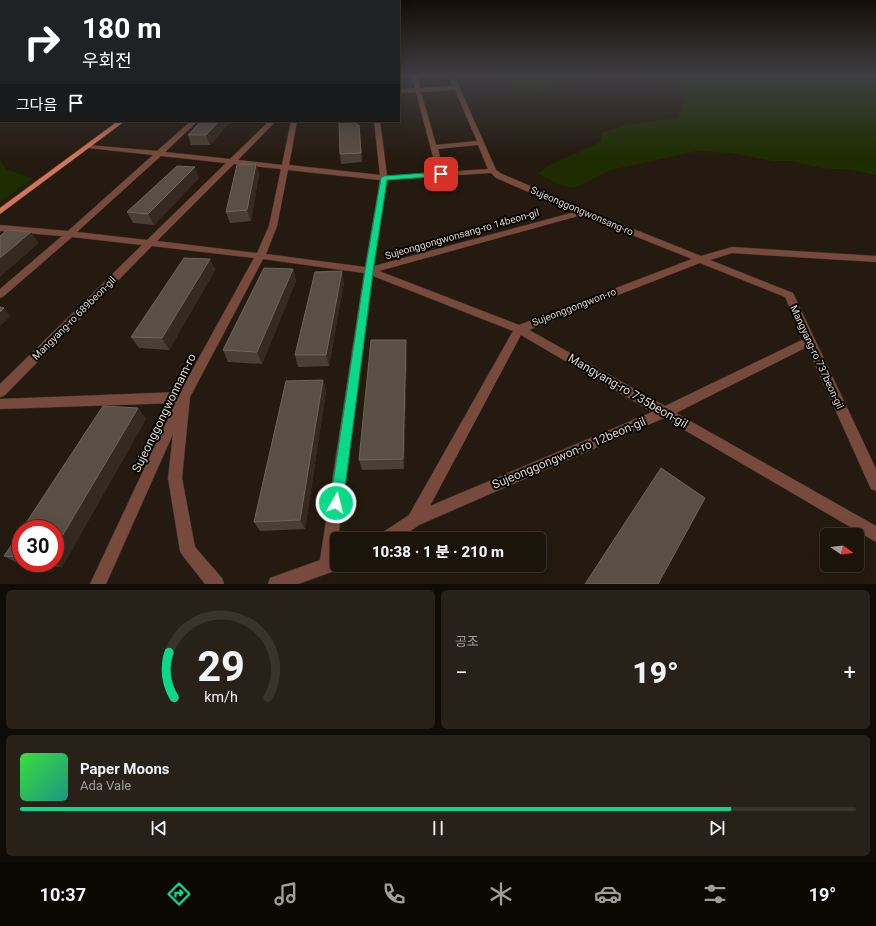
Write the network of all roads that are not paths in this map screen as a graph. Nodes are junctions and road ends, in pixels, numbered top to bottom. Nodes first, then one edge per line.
1 (421, 102) edge
2 (463, 102) edge
3 (121, 122) edge
4 (194, 122) edge
5 (272, 122) edge
6 (294, 122) edge
7 (377, 122) edge
8 (481, 143) junction
9 (89, 146) junction
10 (433, 147) junction
11 (158, 154) junction
12 (232, 162) junction
13 (284, 167) junction
14 (494, 171) junction
15 (441, 174) junction
16 (384, 178) junction
17 (0, 212) edge
18 (583, 212) junction
19 (0, 228) edge
20 (70, 234) junction
21 (148, 244) junction
22 (260, 256) junction
23 (701, 259) junction
24 (876, 259) edge
25 (369, 271) junction
26 (0, 294) edge
27 (519, 328) junction
28 (810, 341) junction
29 (0, 392) edge
30 (184, 397) junction
31 (0, 404) edge
32 (665, 412) junction
33 (876, 484) edge
34 (414, 520) junction
35 (336, 532) edge
36 (396, 532) edge
37 (876, 534) edge
38 (330, 565) edge
39 (98, 584) edge
40 (216, 584) edge
41 (276, 584) edge

1 - 10 street
2 - 8 street
3 - 9 main road
4 - 11 street
5 - 12 street, Mangyang-ro 689beon-gil
6 - 13 street, Sujeonggongwonnam-ro
7 - 16 street
8 - 10 street
8 - 14 street
9 - 11 street
9 - 17 main road
10 - 15 street
11 - 12 street
11 - 20 street
12 - 13 street
12 - 21 street, Mangyang-ro 689beon-gil
13 - 16 street
13 - 22 street, Sujeonggongwonnam-ro
14 - 15 street
14 - 18 street, Sujeonggongwonsang-ro
15 - 16 street
16 - 25 street
18 - 23 street, Sujeonggongwonsang-ro
18 - 25 street, Sujeonggongwonsang-ro 14beon-gil
19 - 20 street
20 - 21 street
20 - 26 street
21 - 22 street
21 - 29 street, Mangyang-ro 689beon-gil
22 - 25 street
22 - 30 street, Sujeonggongwonnam-ro
23 - 24 street, Sujeonggongwon-ro
23 - 27 street, Sujeonggongwon-ro
23 - 28 street, Mangyang-ro 737beon-gil
25 - 27 street, Mangyang-ro 735beon-gil
25 - 35 street
27 - 32 street, Mangyang-ro 735beon-gil
27 - 34 street, Sujeonggongwon-ro
28 - 32 street, Sujeonggongwon-ro 12beon-gil
28 - 33 street, Mangyang-ro 737beon-gil
30 - 31 street
30 - 39 street, Sujeonggongwonnam-ro
30 - 40 street
32 - 34 street, Sujeonggongwon-ro 12beon-gil
32 - 37 street, Mangyang-ro 735beon-gil
34 - 36 street, Sujeonggongwon-ro
38 - 41 street

